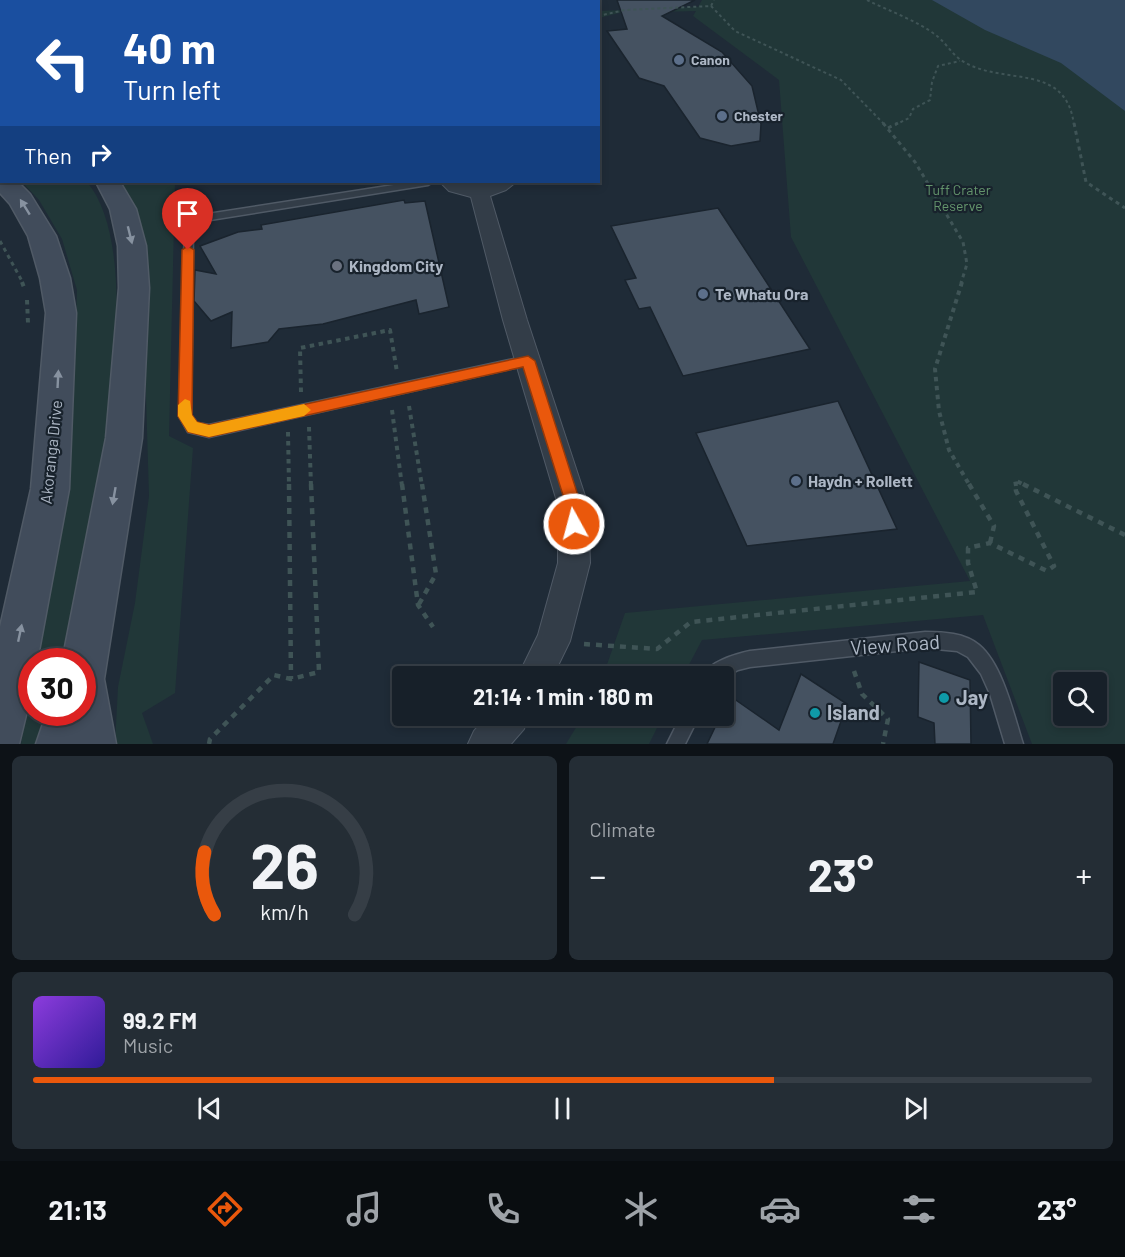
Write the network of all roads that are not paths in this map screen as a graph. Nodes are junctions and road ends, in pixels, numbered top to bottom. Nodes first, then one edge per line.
1 (6, 183) edge
2 (109, 183) edge
3 (422, 183) edge
4 (452, 183) edge
5 (505, 183) edge
6 (479, 191) junction
7 (528, 361) junction
8 (88, 648) edge
9 (540, 666) edge
10 (728, 666) edge
11 (66, 726) edge
12 (89, 726) edge
13 (502, 726) edge
14 (685, 726) edge
15 (0, 732) edge
16 (60, 744) edge
17 (92, 744) edge
18 (487, 744) edge
19 (676, 744) edge
20 (1014, 744) edge

15 -> 1 main road, Akoranga Drive
2 -> 8 main road
3 - 7 lane
4 - 6 street
5 - 6 street
6 - 7 street
7 - 9 street
10 - 20 lane, View Road
11 - 16 main road
12 - 17 main road
13 - 18 street
14 - 19 lane

